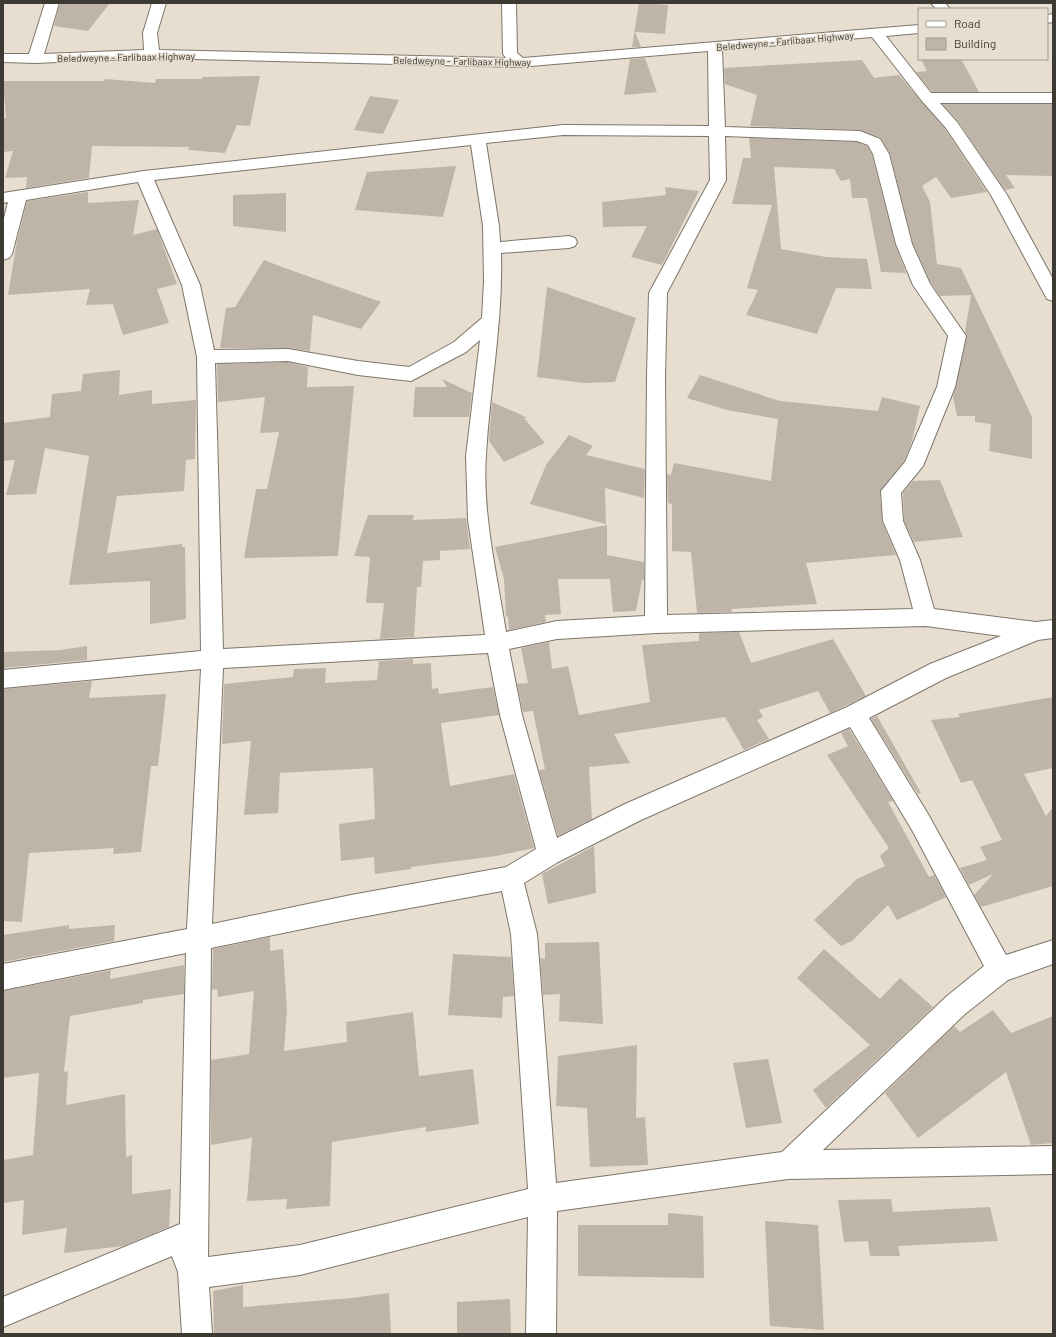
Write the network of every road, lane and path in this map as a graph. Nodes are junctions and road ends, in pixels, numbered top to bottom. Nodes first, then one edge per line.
1 (52, 3) edge
2 (159, 3) edge
3 (509, 3) edge
4 (918, 29) edge
5 (877, 34) junction
6 (715, 47) junction
7 (152, 54) junction
8 (3, 58) edge
9 (35, 58) junction
10 (519, 63) junction
11 (927, 98) junction
12 (1053, 98) edge
13 (717, 131) junction
14 (478, 139) junction
15 (144, 176) junction
16 (10, 198) edge
17 (568, 242) dead end
18 (493, 248) junction
19 (3, 254) edge
20 (1053, 295) edge
21 (492, 320) junction
22 (206, 357) junction
23 (926, 617) junction
24 (656, 624) junction
25 (1044, 630) edge
26 (497, 643) junction
27 (212, 659) junction
28 (3, 679) edge
29 (855, 714) junction
30 (549, 854) junction
31 (511, 878) junction
32 (199, 939) junction
33 (1053, 952) edge
34 (1000, 970) junction
35 (3, 977) edge
36 (1053, 1160) edge
37 (788, 1165) junction
38 (543, 1200) junction
39 (193, 1274) junction
40 (3, 1312) edge
41 (197, 1334) edge
42 (541, 1334) edge

1 - 9 street
2 - 7 street
3 - 10 street
4 - 5 street, Beledweyne - Farlibaax Highway
5 - 6 street, Beledweyne - Farlibaax Highway
5 - 11 street
6 - 10 street, Beledweyne - Farlibaax Highway
6 - 13 street
7 - 9 street, Beledweyne - Farlibaax Highway
7 - 10 street, Beledweyne - Farlibaax Highway
8 - 9 street, Beledweyne - Farlibaax Highway
11 - 12 street
11 - 20 street
13 - 14 street
13 - 23 street
13 - 24 street
14 - 15 street
14 - 18 street
15 - 16 street
15 - 22 street
16 - 19 street
17 - 18 street
18 - 21 street
21 - 22 street
21 - 26 street
22 - 27 street
23 - 24 street
23 - 25 street
24 - 26 street
25 - 29 street
26 - 27 street
26 - 30 street
27 - 28 street
27 - 32 street
29 - 30 street
29 - 34 street
30 - 31 street
31 - 32 street
31 - 38 street
32 - 35 street
32 - 39 street
33 - 34 street
34 - 37 street
36 - 37 street
37 - 38 street
38 - 39 street
38 - 42 street
39 - 40 street
39 - 41 street

